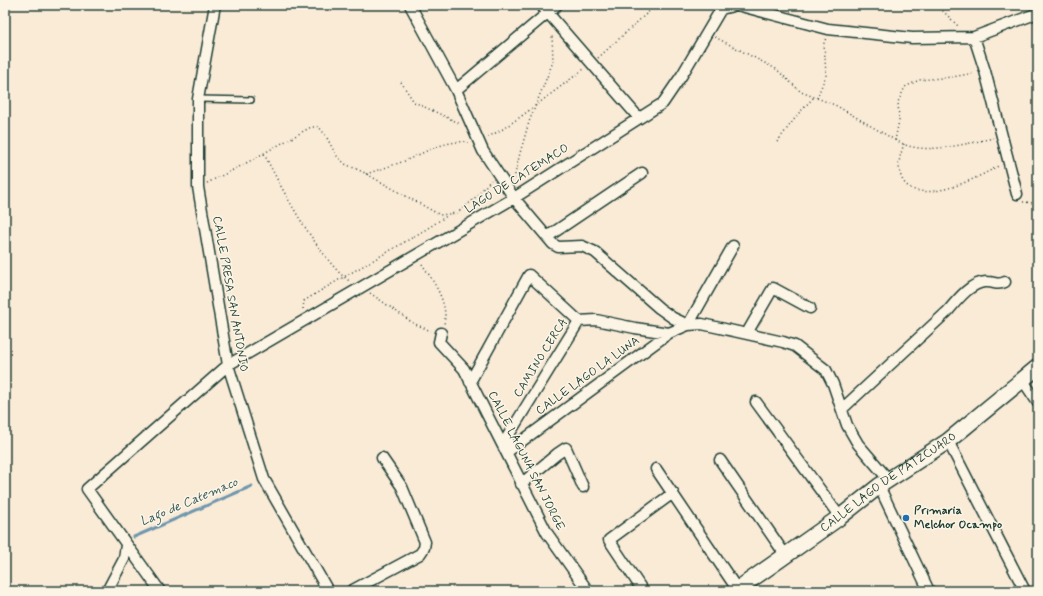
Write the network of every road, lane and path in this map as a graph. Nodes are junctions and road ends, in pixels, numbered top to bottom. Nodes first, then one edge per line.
1 (215, 5) edge
2 (410, 5) edge
3 (557, 5) edge
4 (656, 5) edge
5 (937, 5) edge
6 (719, 7) edge
7 (548, 12) edge
8 (1038, 12) edge
9 (828, 29) junction
10 (707, 33) junction
11 (971, 37) junction
12 (592, 63) junction
13 (985, 71) junction
14 (401, 82) dead end
15 (456, 90) junction
16 (815, 98) junction
17 (198, 99) junction
18 (251, 100) dead end
19 (535, 105) junction
20 (639, 118) junction
21 (473, 128) junction
22 (1002, 136) junction
23 (895, 140) junction
24 (479, 141) junction
25 (777, 142) dead end
26 (904, 144) junction
27 (264, 154) junction
28 (1008, 160) junction
29 (497, 172) junction
30 (642, 173) dead end
31 (366, 174) junction
32 (198, 188) junction
33 (1017, 194) joint
34 (512, 195) junction
35 (1038, 202) edge
36 (449, 214) junction
37 (547, 237) junction
38 (733, 246) dead end
39 (416, 255) junction
40 (343, 277) junction
41 (1005, 282) dead end
42 (361, 287) junction
43 (810, 308) dead end
44 (303, 321) junction
45 (579, 321) junction
46 (688, 325) junction
47 (441, 333) junction
48 (668, 333) junction
49 (747, 333) junction
50 (228, 365) junction
51 (1038, 367) edge
52 (1022, 380) junction
53 (470, 382) junction
54 (756, 402) dead end
55 (1038, 403) edge
56 (842, 409) junction
57 (948, 441) junction
58 (507, 452) junction
59 (382, 458) dead end
60 (720, 460) dead end
61 (656, 469) dead end
62 (884, 483) junction
63 (521, 484) junction
64 (583, 487) dead end
65 (673, 493) junction
66 (840, 517) junction
67 (126, 545) junction
68 (786, 556) junction
69 (324, 590) edge
70 (736, 590) edge
71 (107, 591) edge
72 (160, 591) edge
73 (351, 591) edge
74 (588, 591) edge
75 (643, 591) edge
76 (929, 591) edge
77 (1025, 591) edge

1 - 17 street, CALLE PRESA SAN ANTONIO
2 - 15 street
3 - 7 street
4 - 12 path
5 - 11 path
6 - 9 street, LAGO DE CATEMACO
6 - 10 street, LAGO DE CATEMACO
7 - 12 street
7 - 15 street
7 - 19 path
8 - 11 street, LAGO DE CATEMACO
9 - 11 street, LAGO DE CATEMACO
9 - 16 path
10 - 16 path
10 - 20 street, LAGO DE CATEMACO
11 - 13 street
12 - 19 path
12 - 20 street
13 - 22 street
13 - 23 path
14 - 21 path
15 - 21 street
16 - 23 path
16 - 25 path
17 - 18 lane
17 - 32 street, CALLE PRESA SAN ANTONIO
19 - 24 path
19 - 34 path
20 - 34 street, LAGO DE CATEMACO
21 - 24 street
22 - 26 path
22 - 28 street
23 - 26 path
24 - 29 street
24 - 31 path
26 - 28 path
27 - 31 path
27 - 32 path
27 - 40 path
28 - 33 street
29 - 34 street
29 - 36 path
30 - 37 street
31 - 36 path
32 - 50 street, CALLE PRESA SAN ANTONIO
33 - 35 path
34 - 37 street
34 - 39 street, LAGO DE CATEMACO
36 - 40 path
37 - 46 street
38 - 46 street
39 - 42 street, LAGO DE CATEMACO
39 - 47 path
40 - 42 path
40 - 44 path
41 - 56 street
42 - 44 street, LAGO DE CATEMACO
42 - 47 path
43 - 49 street
44 - 50 street, LAGO DE CATEMACO
45 - 48 street
45 - 53 street
45 - 58 street, CAMINO CERCA
46 - 48 street, CALLE LAGO LA LUNA
46 - 49 street
47 - 53 street, CALLE LAGUNA SAN JORGE
48 - 58 street, CALLE LAGO LA LUNA
49 - 56 street
50 - 67 street, LAGO DE CATEMACO
50 - 69 street, CALLE PRESA SAN ANTONIO
51 - 52 street, CALLE LAGO DE PÁTZCUARO
52 - 55 street
52 - 57 street, CALLE LAGO DE PÁTZCUARO
53 - 58 street, CALLE LAGUNA SAN JORGE
54 - 66 street
56 - 62 street
57 - 62 street, CALLE LAGO DE PÁTZCUARO
57 - 77 street
58 - 63 street, CALLE LAGUNA SAN JORGE
59 - 73 street
60 - 68 street
61 - 65 street
62 - 66 street, CALLE LAGO DE PÁTZCUARO
62 - 76 street
63 - 64 street
63 - 74 street, CALLE LAGUNA SAN JORGE
65 - 70 street
65 - 75 street
66 - 68 street, CALLE LAGO DE PÁTZCUARO
67 - 71 street
67 - 72 street
68 - 70 street, CALLE LAGO DE PÁTZCUARO

